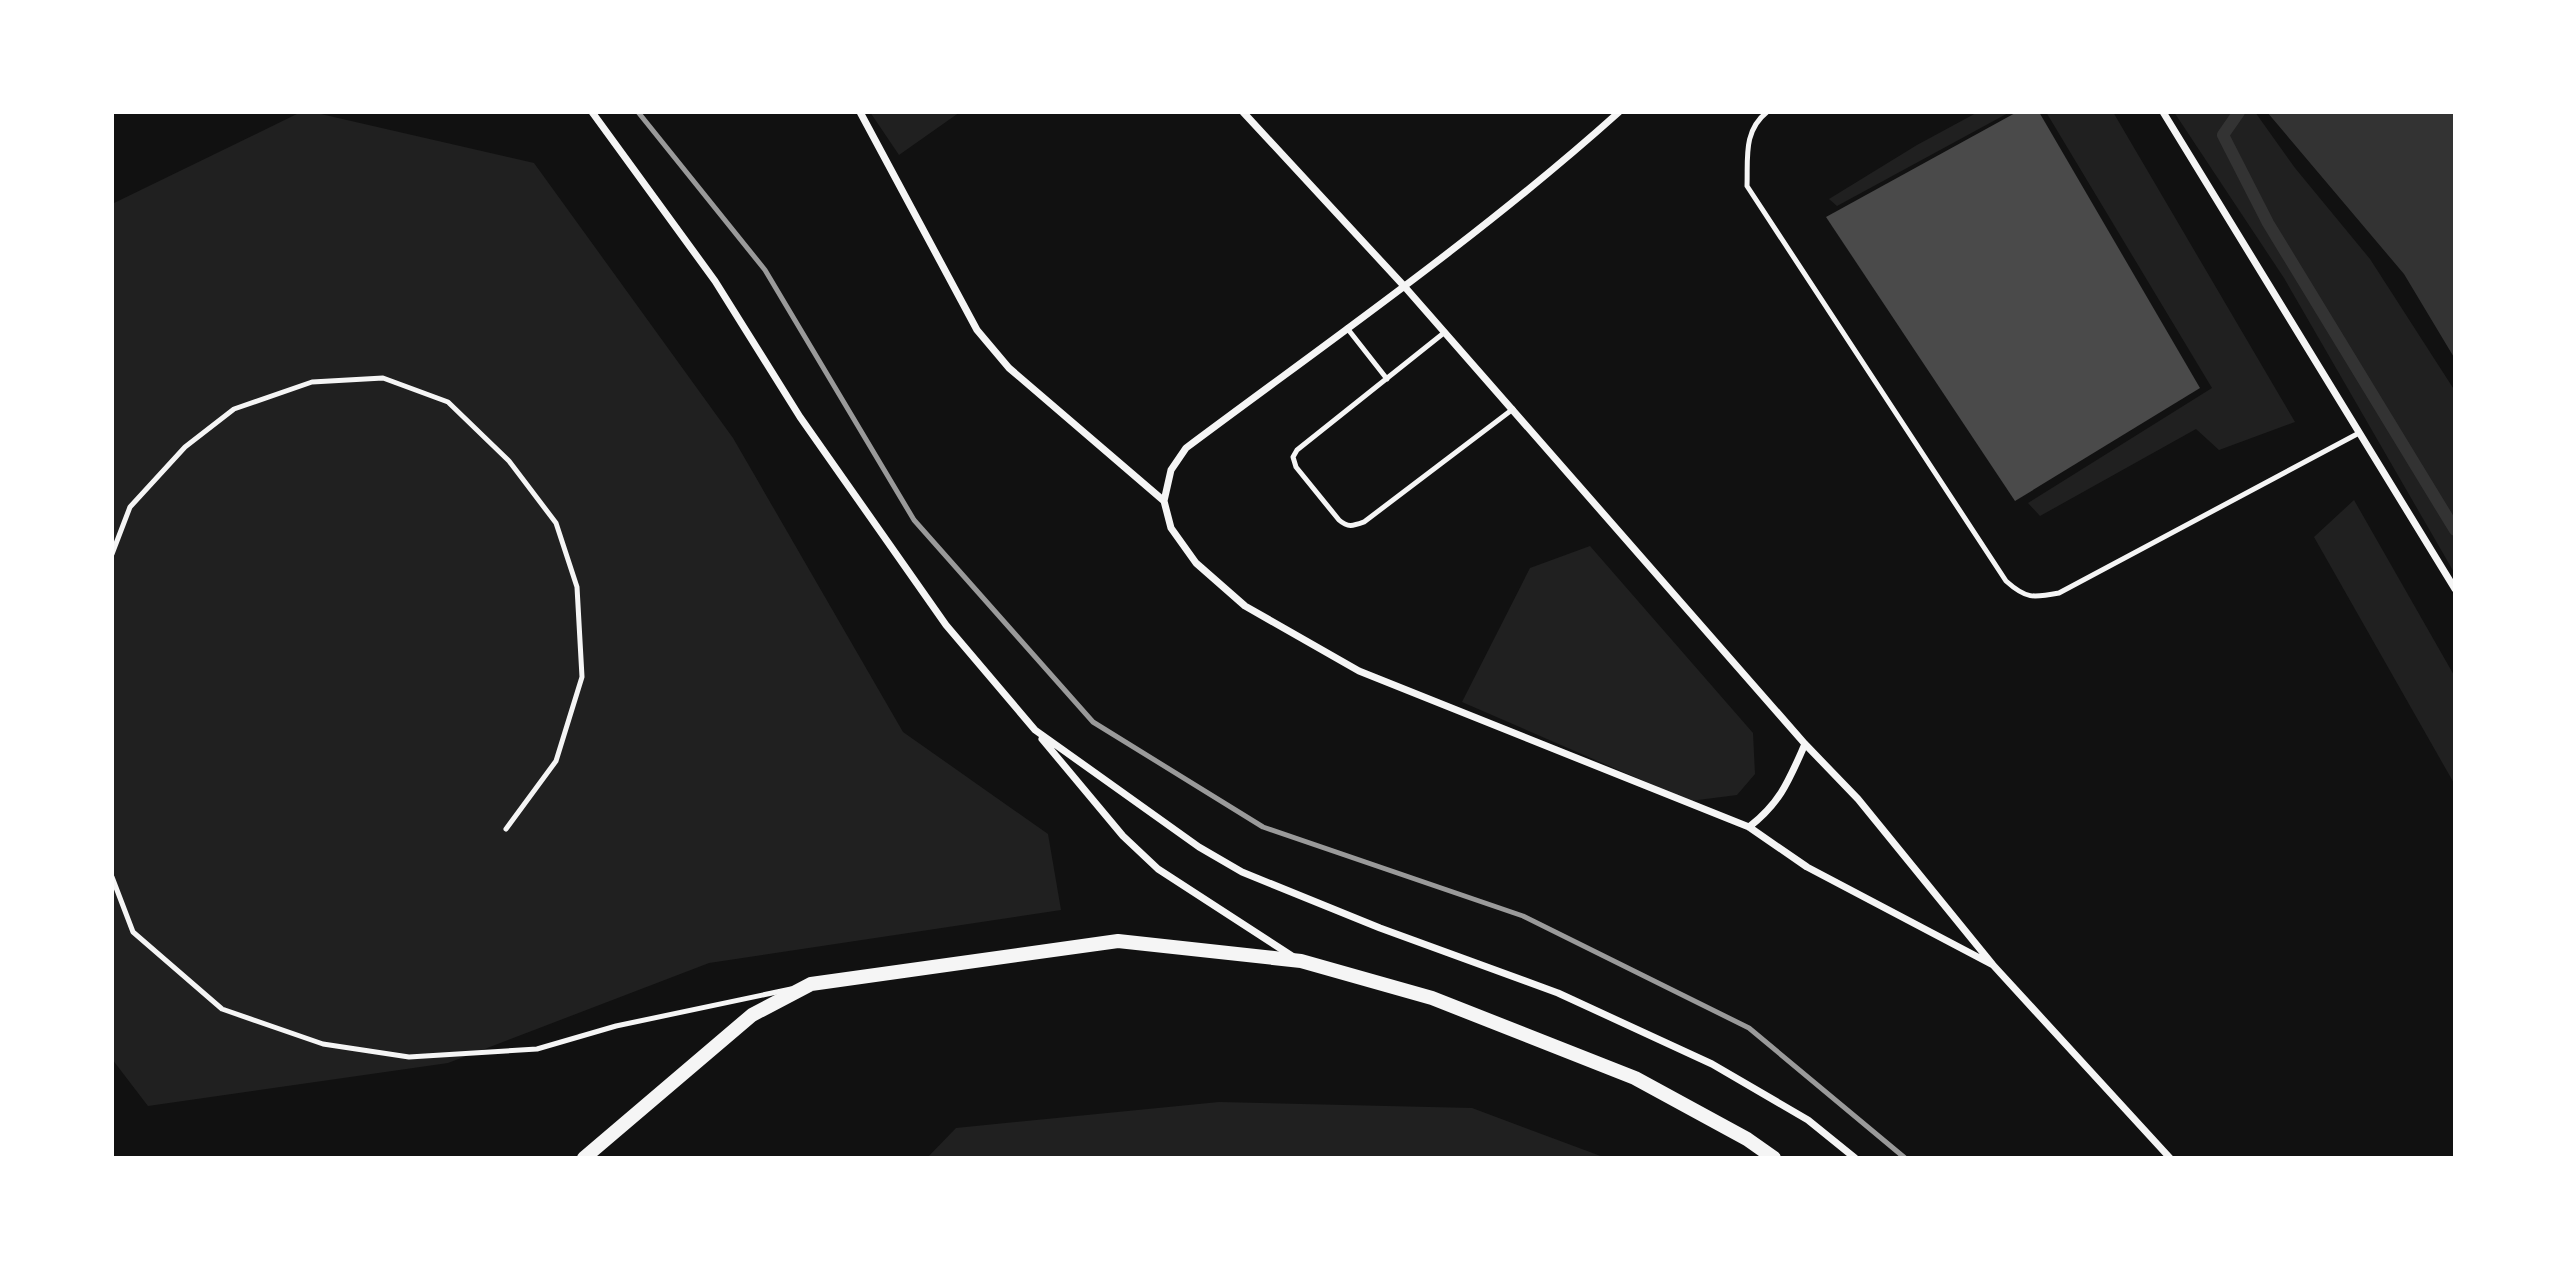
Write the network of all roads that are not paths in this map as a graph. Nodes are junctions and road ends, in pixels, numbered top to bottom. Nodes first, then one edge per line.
1 (592, 112) edge
2 (860, 112) edge
3 (1244, 112) edge
4 (1619, 112) edge
5 (1767, 112) edge
6 (2163, 112) edge
7 (1404, 286) junction
8 (1347, 328) junction
9 (1445, 332) junction
10 (1387, 379) junction
11 (1513, 409) junction
12 (2359, 433) junction
13 (1164, 501) junction
14 (112, 554) edge
15 (2455, 589) edge
16 (1035, 730) junction
17 (1805, 744) junction
18 (1749, 827) junction
19 (506, 829) dead end
20 (112, 877) edge
21 (1301, 961) junction
22 (1993, 965) junction
23 (811, 985) junction
24 (584, 1158) edge
25 (1774, 1158) edge
26 (1855, 1158) edge
27 (2170, 1158) edge

1 - 16 street
2 - 13 street
3 - 7 street
4 - 7 street
5 - 12 lane
6 - 12 street
7 - 8 street
7 - 9 street
8 - 10 lane
8 - 13 street
9 - 10 lane
9 - 11 street
10 - 11 lane
11 - 17 street
12 - 15 street
13 - 18 street
14 - 19 lane
16 - 21 street
16 - 26 street
17 - 18 street
17 - 22 street
18 - 22 street
20 - 23 lane
21 - 23 main road
21 - 25 main road
22 - 27 street
23 - 24 main road

